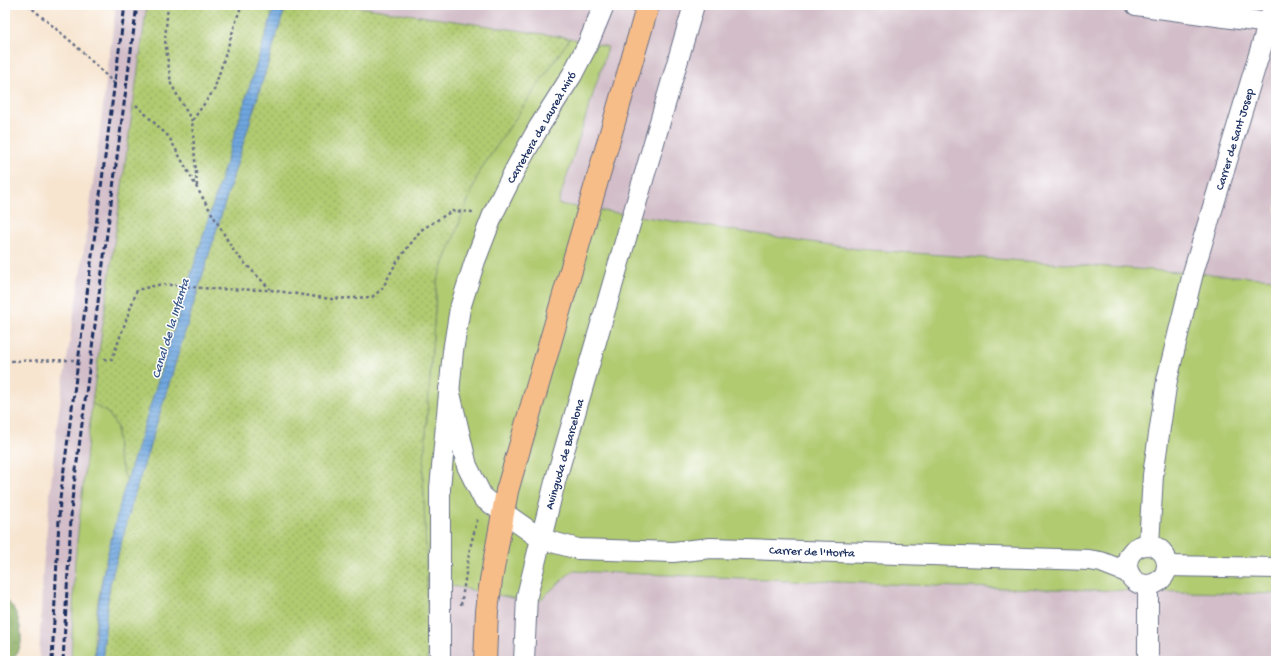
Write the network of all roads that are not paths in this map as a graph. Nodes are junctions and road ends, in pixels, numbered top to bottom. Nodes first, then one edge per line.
1 (604, 5) edge
2 (648, 5) edge
3 (694, 5) edge
4 (1136, 5) edge
5 (1273, 17) edge
6 (450, 389) junction
7 (503, 512) junction
8 (541, 539) junction
9 (1150, 545) junction
10 (1168, 566) junction
11 (1276, 568) edge
12 (1129, 573) junction
13 (1148, 585) junction
14 (440, 661) edge
15 (485, 661) edge
16 (524, 661) edge
17 (1148, 661) edge

1 - 6 street, Carretera de Laureà Miró
2 - 7 main road
3 - 8 street, Avinguda de Barcelona
4 - 5 street
5 - 9 street, Carrer de Sant Josep
6 - 7 street
6 - 14 street
7 - 8 street, Carrer de l'Horta
7 - 15 main road
8 - 12 street, Carrer de l'Horta
8 - 16 street, Avinguda de Barcelona
9 - 10 street
9 - 12 street
10 - 11 street
10 - 13 street
12 - 13 street
13 - 17 street

